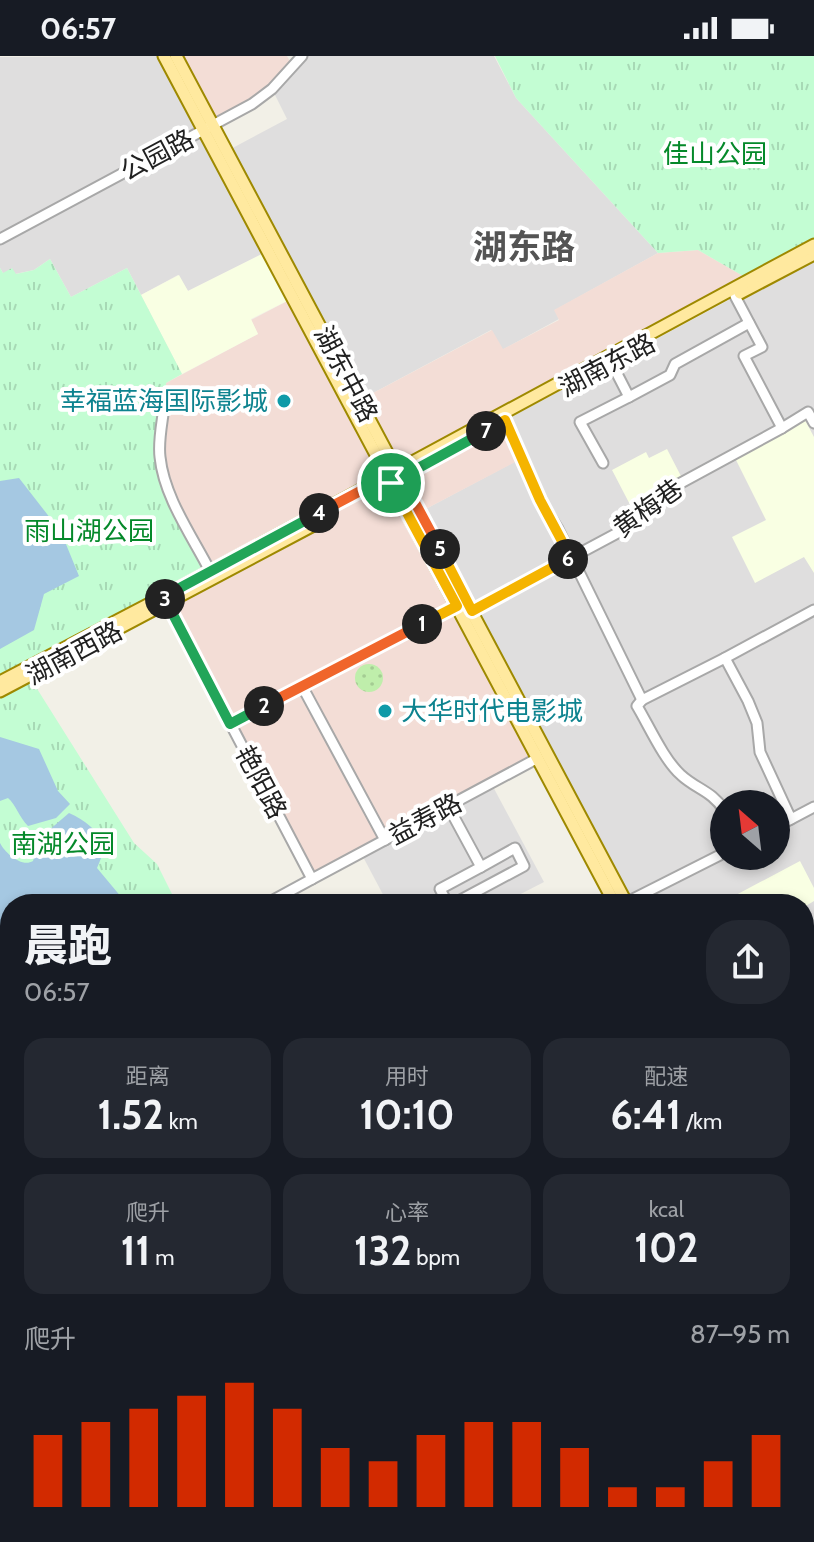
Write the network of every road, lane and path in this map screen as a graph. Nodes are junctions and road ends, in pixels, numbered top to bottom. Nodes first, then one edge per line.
1 (164, 56) edge
2 (176, 56) edge
3 (302, 56) edge
4 (208, 127) junction
5 (0, 239) edge
6 (814, 245) edge
7 (814, 254) edge
8 (735, 296) junction
9 (749, 323) junction
10 (611, 362) junction
11 (629, 397) junction
12 (164, 407) dead end
13 (811, 410) edge
14 (505, 420) junction
15 (814, 423) edge
16 (782, 428) junction
17 (603, 463) dead end
18 (394, 477) junction
19 (571, 558) junction
20 (210, 571) junction
21 (165, 600) junction
22 (457, 606) junction
23 (814, 610) edge
24 (472, 611) junction
25 (725, 658) junction
26 (0, 682) edge
27 (302, 686) junction
28 (0, 691) edge
29 (642, 700) junction
30 (230, 724) junction
31 (538, 758) junction
32 (710, 794) edge
33 (448, 806) junction
34 (814, 807) edge
35 (791, 819) joint
36 (385, 840) junction
37 (710, 860) edge
38 (481, 867) junction
39 (312, 879) junction
40 (284, 894) edge
41 (443, 894) edge
42 (469, 894) edge
43 (617, 894) edge
44 (618, 894) edge
45 (643, 894) edge

1 - 4 main road, 湖东中路
2 - 4 main road, 湖东中路
3 - 4 street, 公园路
4 - 5 street, 公园路
4 - 18 main road, 湖东中路
6 - 18 main road
7 - 8 main road, 湖南东路
8 - 9 street
8 - 10 main road, 湖南东路
9 - 11 street
9 - 16 street
10 - 11 street
10 - 14 main road, 湖南东路
11 - 17 street
12 - 20 street
13 - 15 street
13 - 16 street, 黄梅巷
14 - 18 main road, 湖南东路
14 - 19 street
16 - 19 street, 黄梅巷
18 - 20 main road, 湖南西路
18 - 21 main road, 湖南西路
18 - 22 main road, 湖东中路
18 - 24 main road, 湖东中路
19 - 24 street, 黄梅巷
19 - 29 street
20 - 21 main road, 湖南西路
21 - 26 main road, 湖南西路
21 - 28 main road, 湖南西路
21 - 30 street, 艳阳路
22 - 27 street
22 - 31 main road, 湖东中路
23 - 25 street
24 - 44 main road, 湖东中路
25 - 29 street
25 - 35 street
27 - 30 street
27 - 36 street
29 - 32 street
30 - 39 street, 艳阳路
31 - 33 street, 益寿路
31 - 43 main road, 湖东中路
33 - 36 street, 益寿路
33 - 38 street
34 - 35 street
36 - 39 street, 益寿路
37 - 45 street
38 - 41 street
38 - 42 street
39 - 40 street

